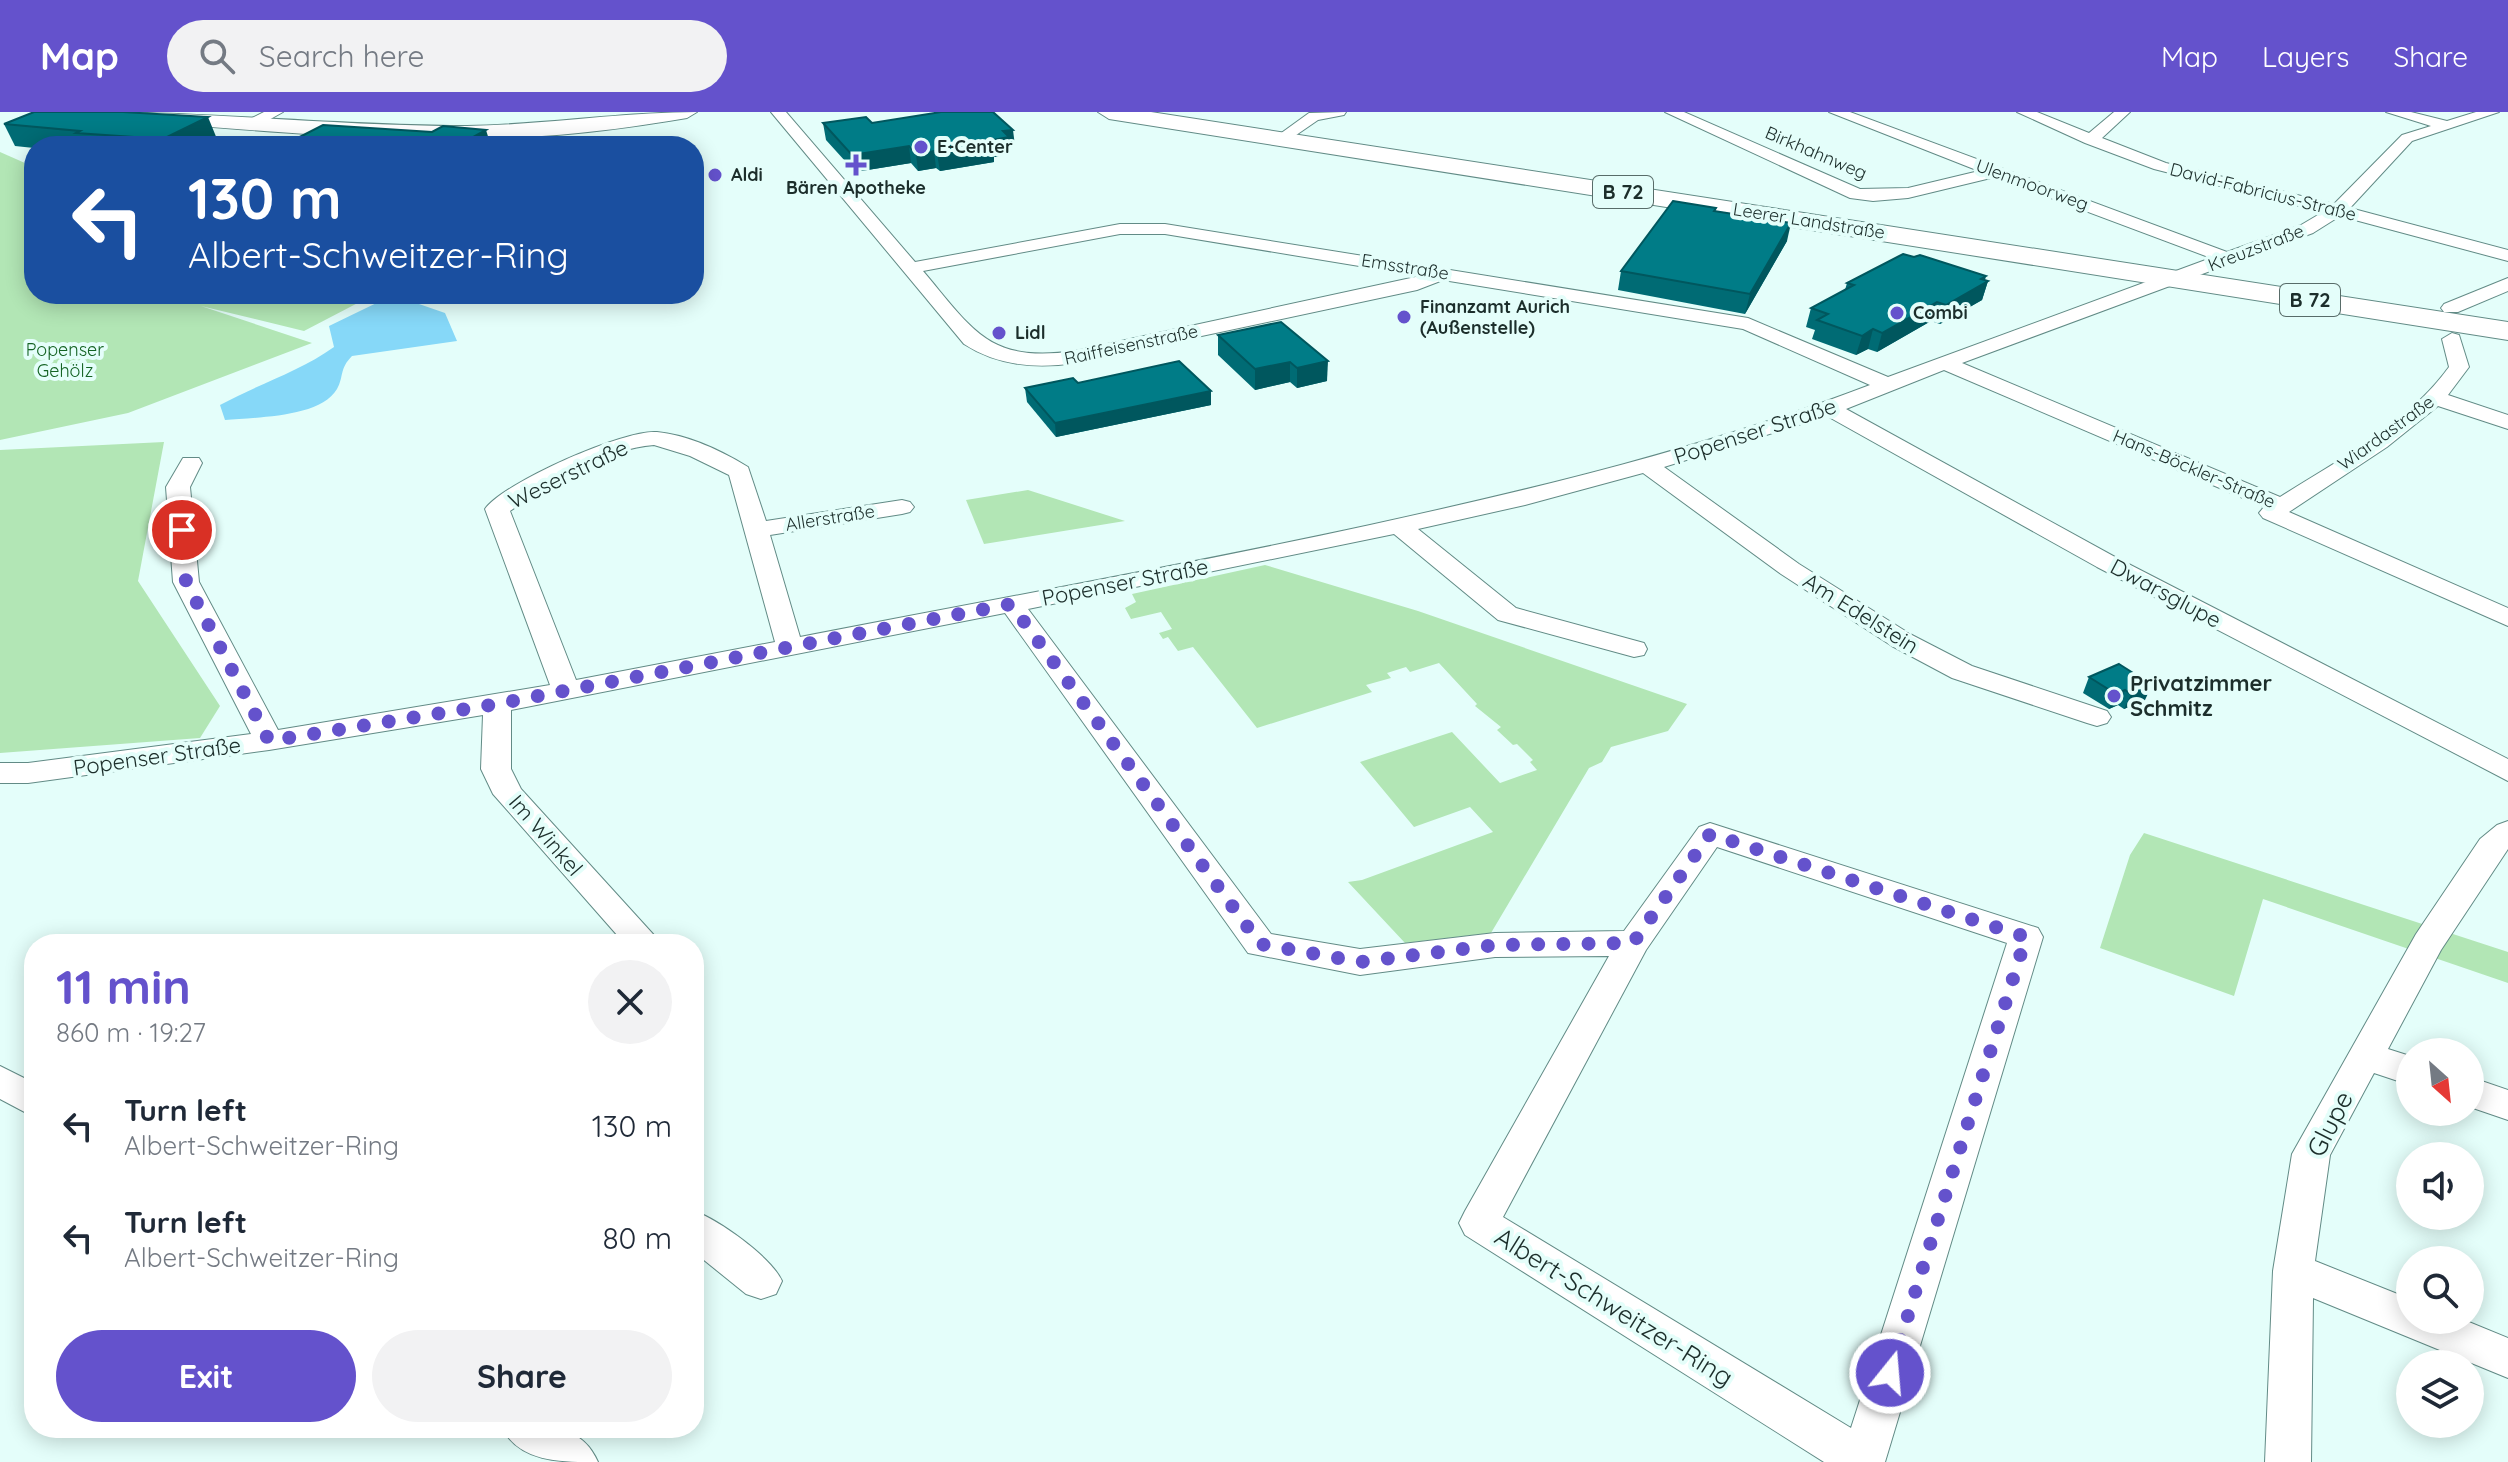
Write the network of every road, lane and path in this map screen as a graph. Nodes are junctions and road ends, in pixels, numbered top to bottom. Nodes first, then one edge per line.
1 (100, 112) edge
2 (276, 112) edge
3 (687, 112) edge
4 (778, 112) edge
5 (1109, 112) edge
6 (1339, 112) edge
7 (1672, 112) edge
8 (1836, 112) edge
9 (2024, 112) edge
10 (2123, 112) edge
11 (2393, 112) edge
12 (2495, 112) edge
13 (2508, 117) edge
14 (253, 123) junction
15 (2447, 125) junction
16 (1281, 139) junction
17 (2090, 140) junction
18 (1997, 172) junction
19 (2338, 210) junction
20 (2508, 256) edge
21 (2229, 259) junction
22 (912, 268) junction
23 (1443, 273) junction
24 (2174, 279) junction
25 (2508, 284) edge
26 (2451, 308) dead end
27 (2508, 331) edge
28 (2452, 339) dead end
29 (1944, 363) junction
30 (1888, 385) junction
31 (2435, 398) junction
32 (1829, 408) junction
33 (2508, 422) edge
34 (191, 463) dead end
35 (1647, 465) junction
36 (2282, 506) junction
37 (902, 507) dead end
38 (1401, 527) junction
39 (758, 530) junction
40 (1011, 604) junction
41 (2508, 618) edge
42 (790, 647) junction
43 (1634, 649) dead end
44 (566, 690) junction
45 (497, 704) junction
46 (2097, 717) dead end
47 (269, 741) junction
48 (2508, 771) edge
49 (0, 773) edge
50 (2508, 832) edge
51 (636, 934) edge
52 (1633, 943) junction
53 (2367, 1056) junction
54 (2396, 1066) edge
55 (2484, 1097) edge
56 (2508, 1105) edge
57 (704, 1236) edge
58 (2293, 1271) junction
59 (761, 1281) dead end
60 (2396, 1312) edge
61 (2450, 1334) edge
62 (2508, 1358) edge
63 (539, 1438) edge
64 (575, 1462) edge
65 (1864, 1462) edge
66 (2288, 1462) edge

1 - 14 street
2 - 14 street
3 - 14 street
4 - 22 street, Raiffeisenstraße
5 - 16 main road, Leerer Landstraße / B 72
6 - 16 street
7 - 18 street, Birkhahnweg
8 - 18 street, Ulenmoorweg
9 - 17 street, David-Fabricius-Straße
10 - 17 street
11 - 15 street
12 - 13 street
12 - 15 street, Kreuzstraße
15 - 19 street, Kreuzstraße
16 - 24 main road, Leerer Landstraße / B 72
17 - 19 street, David-Fabricius-Straße
18 - 21 street, Ulenmoorweg
19 - 20 street, David-Fabricius-Straße
19 - 21 street, Kreuzstraße
21 - 24 street, Kreuzstraße
22 - 23 street, Emsstraße
22 - 23 street, Raiffeisenstraße
23 - 30 street, Emsstraße
24 - 27 main road, Leerer Landstraße / B 72
24 - 29 street, Popenser Straße
25 - 26 street
28 - 31 street, Wiardastraße
29 - 30 street, Popenser Straße
29 - 36 street, Hans-Böckler-Straße
30 - 32 street, Popenser Straße
31 - 33 street
31 - 36 street, Wiardastraße
32 - 35 street, Popenser Straße
32 - 48 street, Dwarsglupe
34 - 47 street
35 - 38 street, Popenser Straße
35 - 46 street, Am Edelstein
36 - 41 street, Hans-Böckler-Straße
37 - 39 street, Allerstraße
38 - 40 street, Popenser Straße
38 - 43 street
39 - 42 street, Weserstraße
39 - 44 street, Weserstraße
40 - 42 street, Popenser Straße
40 - 52 street
42 - 44 street, Popenser Straße
44 - 45 street, Popenser Straße
45 - 47 street, Popenser Straße
45 - 51 street, Im Winkel
47 - 49 street, Popenser Straße
50 - 53 street, Glupe
52 - 65 street, Albert-Schweitzer-Ring
52 - 65 street, Albert-Schweitzer-Ring
53 - 54 street
53 - 58 street, Glupe
55 - 56 street
57 - 59 street
58 - 60 street
58 - 66 street, Glupe
61 - 62 street
63 - 64 street

